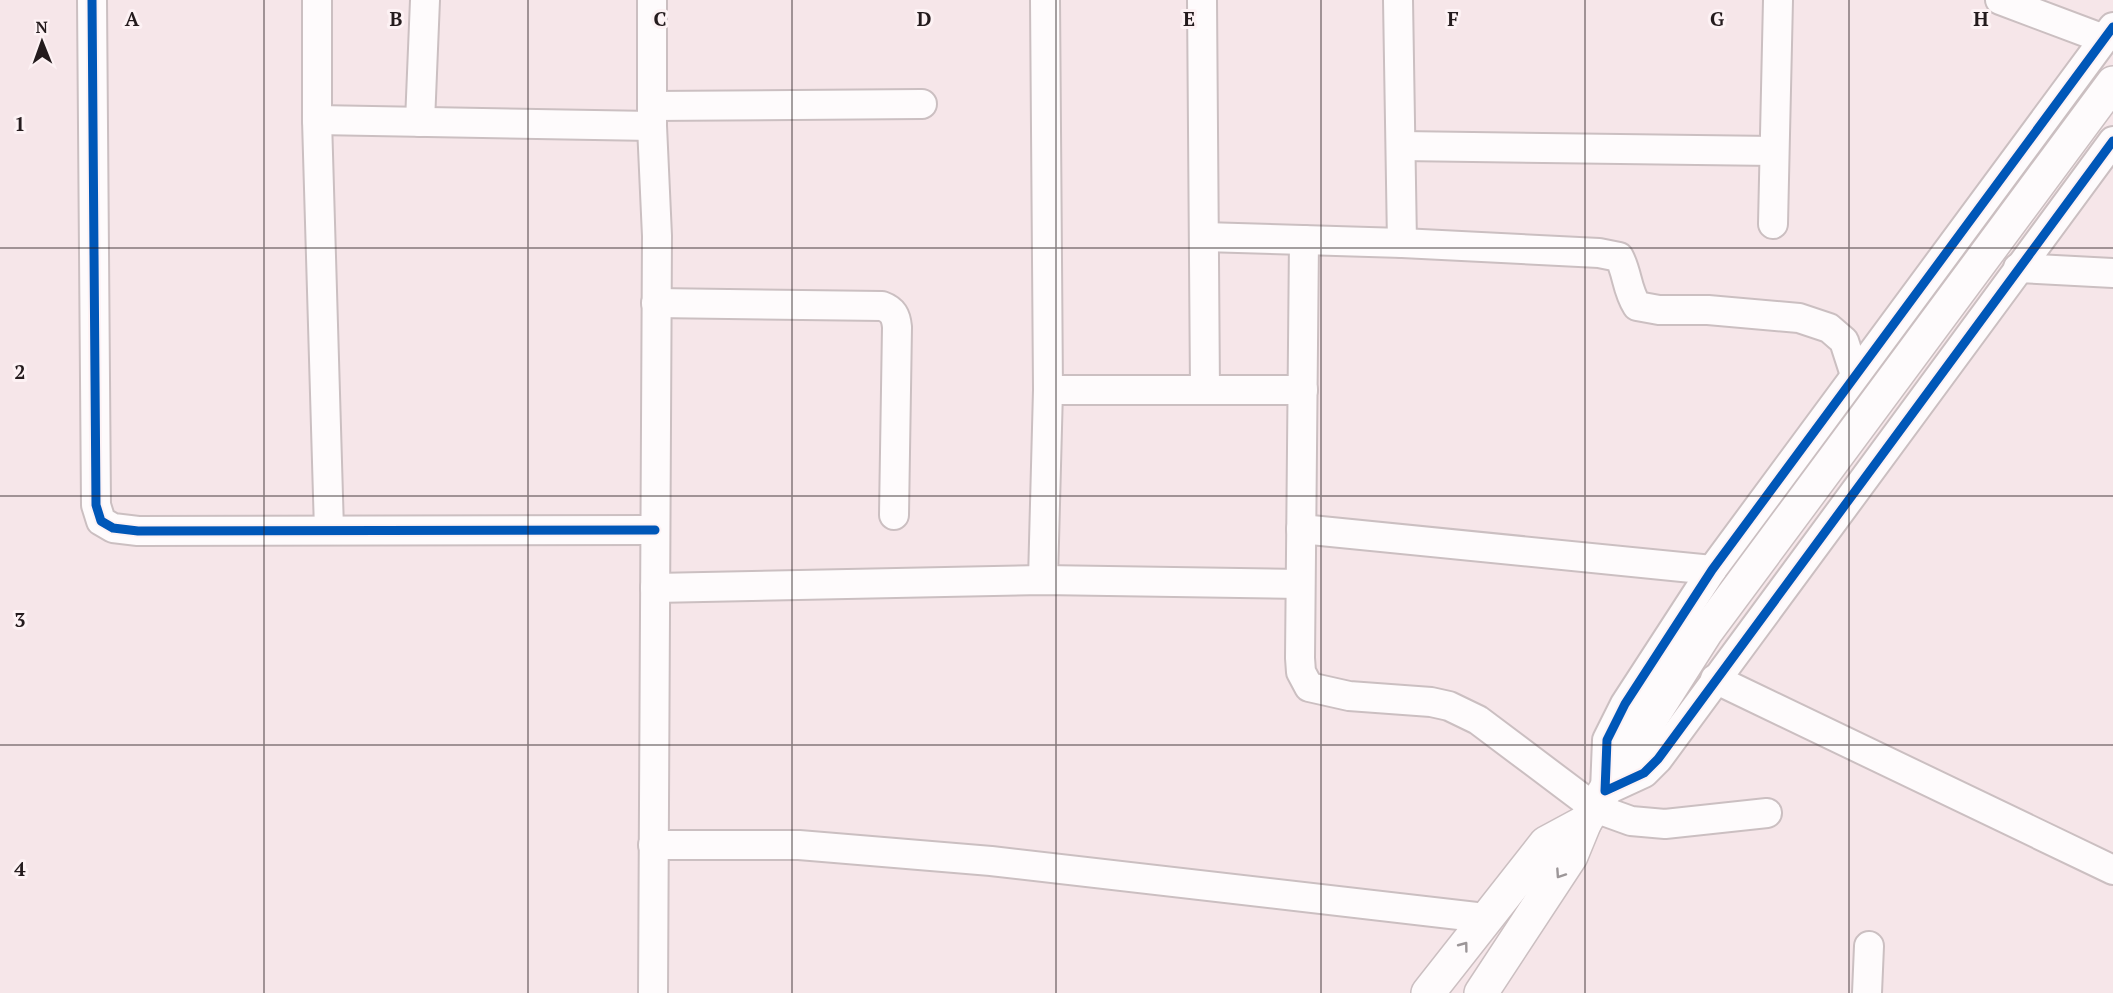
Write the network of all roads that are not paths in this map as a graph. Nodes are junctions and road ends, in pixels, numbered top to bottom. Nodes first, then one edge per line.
1 (92, 0) edge
2 (317, 0) edge
3 (425, 0) edge
4 (651, 0) edge
5 (1045, 0) edge
6 (1203, 0) edge
7 (1398, 0) edge
8 (1778, 0) edge
9 (2000, 0) edge
10 (2108, 33) edge
11 (2113, 83) edge
12 (922, 104) dead end
13 (652, 116) junction
14 (317, 120) junction
15 (420, 122) junction
16 (2113, 141) edge
17 (1401, 146) junction
18 (1774, 151) junction
19 (1773, 224) dead end
20 (1204, 237) junction
21 (1304, 240) junction
22 (1401, 243) junction
23 (2018, 268) junction
24 (2113, 273) edge
25 (656, 303) junction
26 (1855, 375) junction
27 (1048, 390) junction
28 (1205, 390) junction
29 (1303, 390) junction
30 (894, 515) dead end
31 (1301, 529) junction
32 (329, 530) junction
33 (655, 530) junction
34 (1712, 570) junction
35 (1043, 580) junction
36 (1300, 584) junction
37 (655, 588) junction
38 (1715, 679) junction
39 (1595, 807) junction
40 (1767, 813) dead end
41 (654, 845) junction
42 (2113, 870) edge
43 (1485, 918) junction
44 (1869, 946) dead end
45 (653, 993) edge
46 (1428, 993) edge
47 (1481, 993) edge
48 (1867, 993) edge

1 - 32 street
2 - 14 street
3 - 15 street
4 - 13 street
5 - 27 street
6 - 20 street
7 - 17 street
8 - 18 street
9 - 10 street
10 - 26 street
11 - 39 main road
12 - 13 street
13 - 15 street
13 - 25 street
14 - 15 street
14 - 32 street
16 - 23 street
17 - 18 street
17 - 22 street
18 - 19 street
20 - 21 street
20 - 28 street
21 - 22 street
21 - 29 street
22 - 26 street
23 - 24 street
23 - 38 street
25 - 30 street
25 - 33 street
26 - 34 street
27 - 28 street
27 - 35 street
28 - 29 street
29 - 31 street
31 - 34 street
31 - 36 street
32 - 33 street
33 - 37 street
34 - 39 street
35 - 36 street
35 - 37 street
36 - 39 street
37 - 41 street
38 - 39 street
38 - 42 street
39 - 40 street
39 - 43 main road
39 -> 47 main road
41 - 43 street
41 - 45 street
46 -> 43 main road
44 - 48 street

